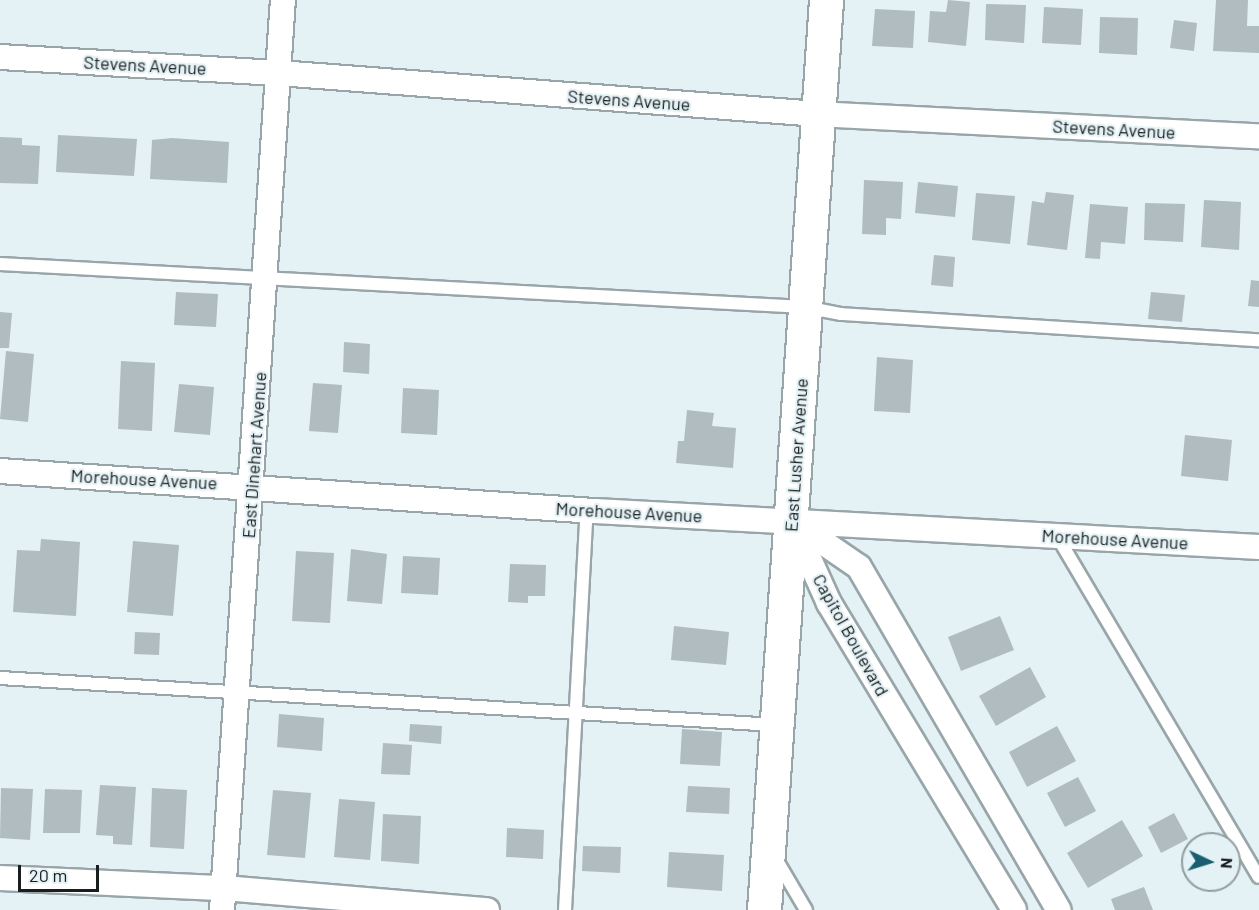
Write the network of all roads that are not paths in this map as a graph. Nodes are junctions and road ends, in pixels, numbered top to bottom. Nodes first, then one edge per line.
1 (283, 0) edge
2 (826, 0) edge
3 (0, 57) edge
4 (279, 73) junction
5 (818, 114) junction
6 (1259, 136) edge
7 (0, 264) edge
8 (267, 280) junction
9 (805, 307) junction
10 (1259, 340) edge
11 (0, 471) edge
12 (252, 486) junction
13 (587, 510) junction
14 (792, 521) junction
15 (1057, 536) junction
16 (1259, 547) edge
17 (0, 678) edge
18 (235, 692) junction
19 (574, 713) junction
20 (777, 725) junction
21 (769, 846) junction
22 (1259, 877) edge
23 (0, 878) edge
24 (223, 899) edge
25 (488, 910) edge
26 (565, 910) edge
27 (764, 910) edge
28 (806, 910) edge
29 (1014, 910) edge
30 (1059, 910) edge

1 - 4 street, East Dinehart Avenue
2 - 5 main road, East Lusher Avenue
3 - 4 street, Stevens Avenue
4 - 5 street, Stevens Avenue
4 - 8 street, East Dinehart Avenue
5 - 6 street, Stevens Avenue
5 - 9 main road, East Lusher Avenue
7 - 8 lane
8 - 9 lane
8 - 12 street, East Dinehart Avenue
9 - 10 lane
9 - 14 main road, East Lusher Avenue
11 - 12 street, Morehouse Avenue
12 - 13 street, Morehouse Avenue
12 - 18 street, East Dinehart Avenue
13 - 14 street, Morehouse Avenue
13 - 19 lane
14 - 15 street, Morehouse Avenue
14 - 20 main road, East Lusher Avenue
14 - 29 street, Capitol Boulevard
14 - 30 street, Capitol Boulevard
15 - 16 street, Morehouse Avenue
15 - 22 lane
17 - 18 lane
18 - 19 lane
18 - 24 street, East Dinehart Avenue
19 - 20 lane
19 - 26 lane
20 - 21 main road, East Lusher Avenue
21 - 27 main road, East Lusher Avenue
21 - 28 lane
23 - 24 street
24 - 25 street

